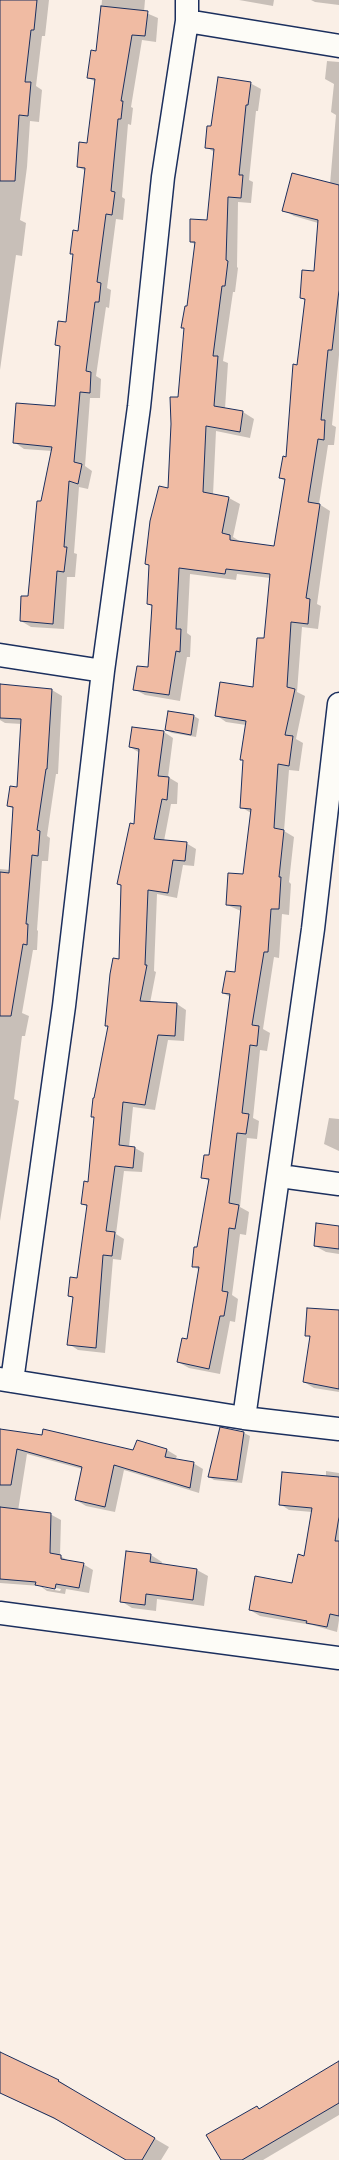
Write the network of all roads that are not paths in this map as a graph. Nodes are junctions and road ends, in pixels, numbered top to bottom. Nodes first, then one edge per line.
1 (187, 11) edge
2 (339, 46) edge
3 (0, 654) edge
4 (103, 670) junction
5 (339, 704) edge
6 (280, 1176) junction
7 (339, 1184) edge
8 (6, 1380) edge
9 (244, 1418) junction
10 (339, 1429) edge
11 (0, 1613) edge
12 (339, 1658) edge

1 - 2 street
1 - 4 street
3 - 4 street
4 - 8 street
5 - 6 street
6 - 7 street
6 - 9 street
8 - 9 street
9 - 10 street
11 - 12 street

